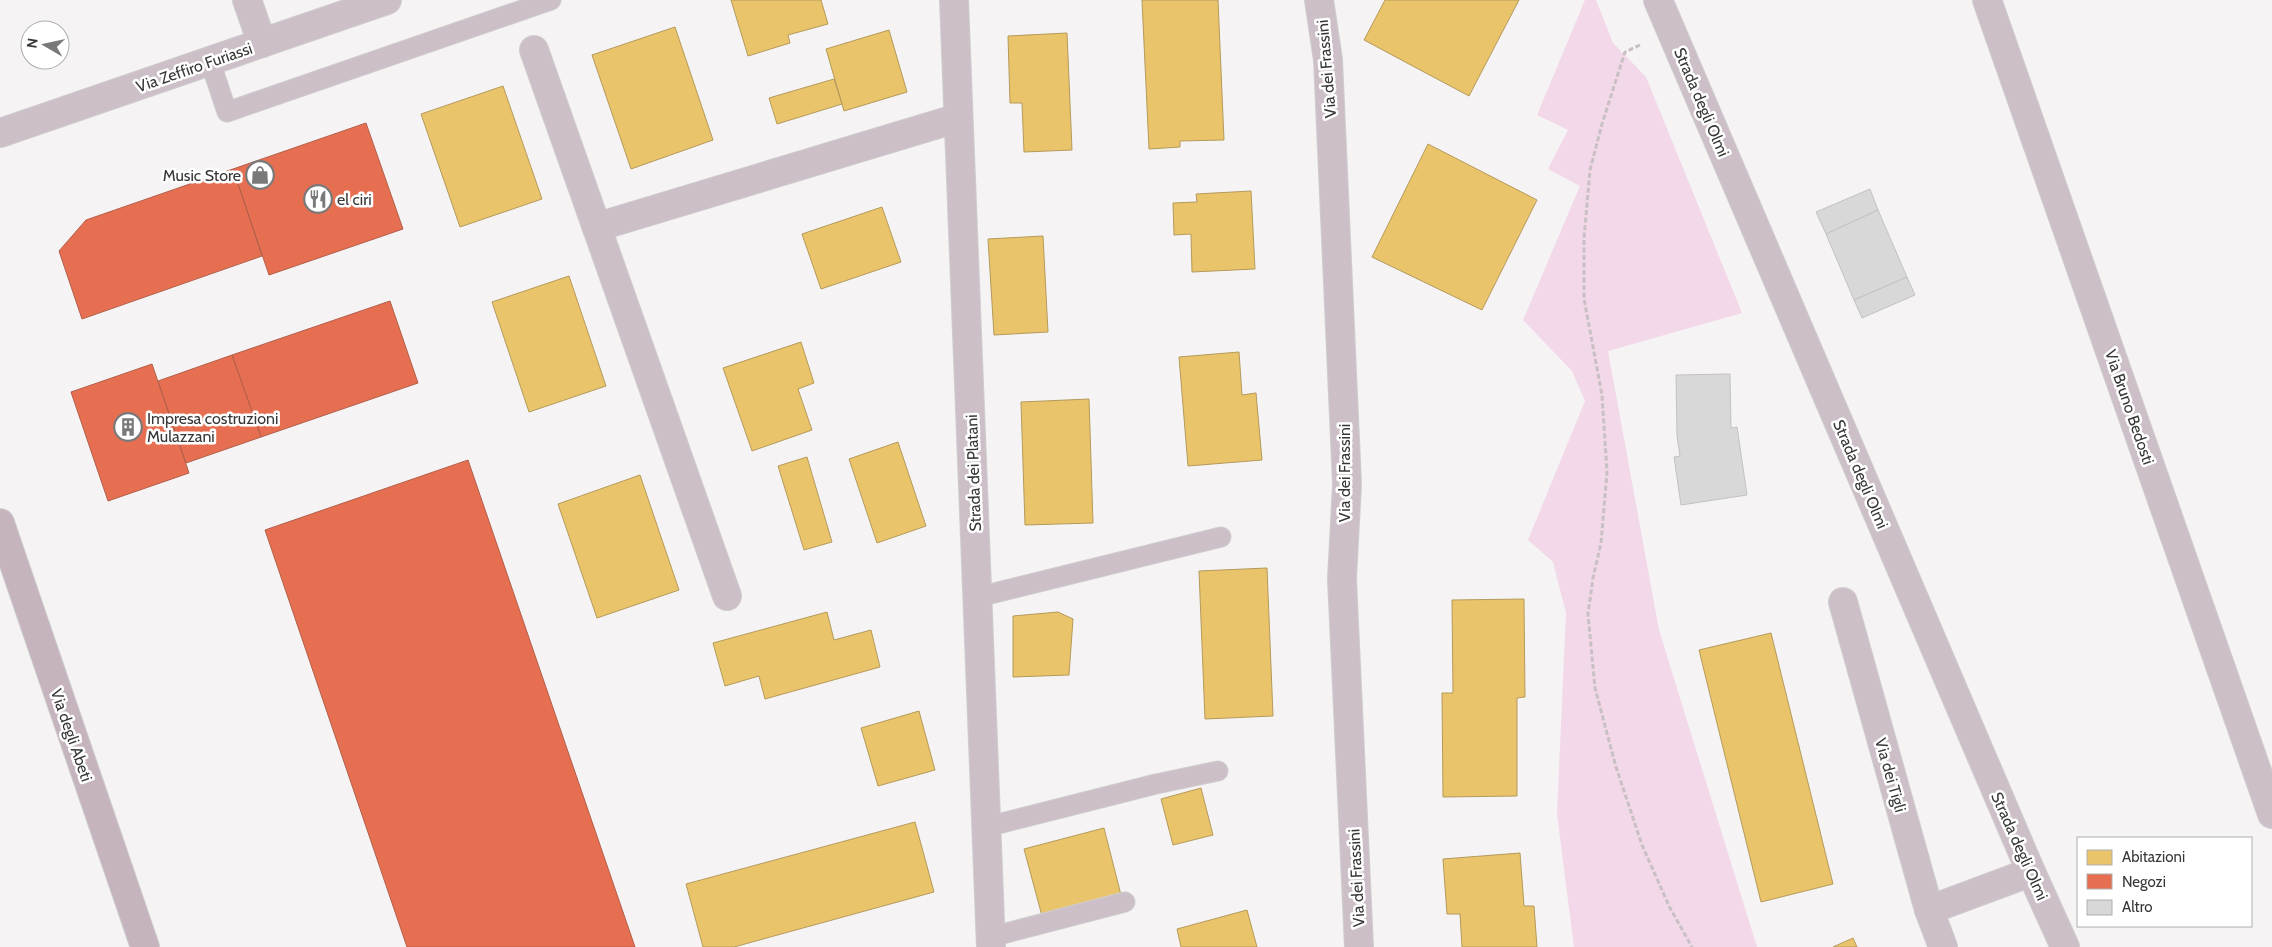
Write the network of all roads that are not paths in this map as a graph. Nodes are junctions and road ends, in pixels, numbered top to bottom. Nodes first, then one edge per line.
1 (247, 0) edge
2 (387, 0) edge
3 (551, 0) edge
4 (954, 0) edge
5 (1319, 0) edge
6 (1658, 0) edge
7 (1987, 0) edge
8 (262, 43) junction
9 (534, 50) dead end
10 (210, 61) junction
11 (958, 118) junction
12 (0, 133) edge
13 (597, 227) junction
14 (0, 524) edge
15 (1221, 537) dead end
16 (727, 596) dead end
17 (978, 597) junction
18 (1843, 602) dead end
19 (1218, 771) dead end
20 (2272, 814) edge
21 (986, 827) junction
22 (2030, 872) junction
23 (1125, 902) dead end
24 (1929, 910) junction
25 (991, 942) edge
26 (145, 947) edge
27 (1359, 947) edge
28 (1943, 947) edge
29 (2065, 947) edge

1 - 8 street
2 - 8 street, Via Zeffiro Furiassi
3 - 10 lane
4 - 11 street, Strada dei Platani
5 - 27 street, Via dei Frassini
6 - 22 street, Strada degli Olmi
7 - 20 street, Via Bruno Bedosti
8 - 10 street, Via Zeffiro Furiassi
9 - 13 street
10 - 12 street, Via Zeffiro Furiassi
11 - 13 street
11 - 17 street, Strada dei Platani
13 - 16 street
14 - 26 street, Via degli Abeti
15 - 17 lane
17 - 21 street, Strada dei Platani
18 - 24 street, Via dei Tigli
19 - 21 lane
21 - 25 street, Strada dei Platani
22 - 24 street
22 - 29 street, Strada degli Olmi
23 - 25 lane
24 - 28 street, Via dei Tigli

